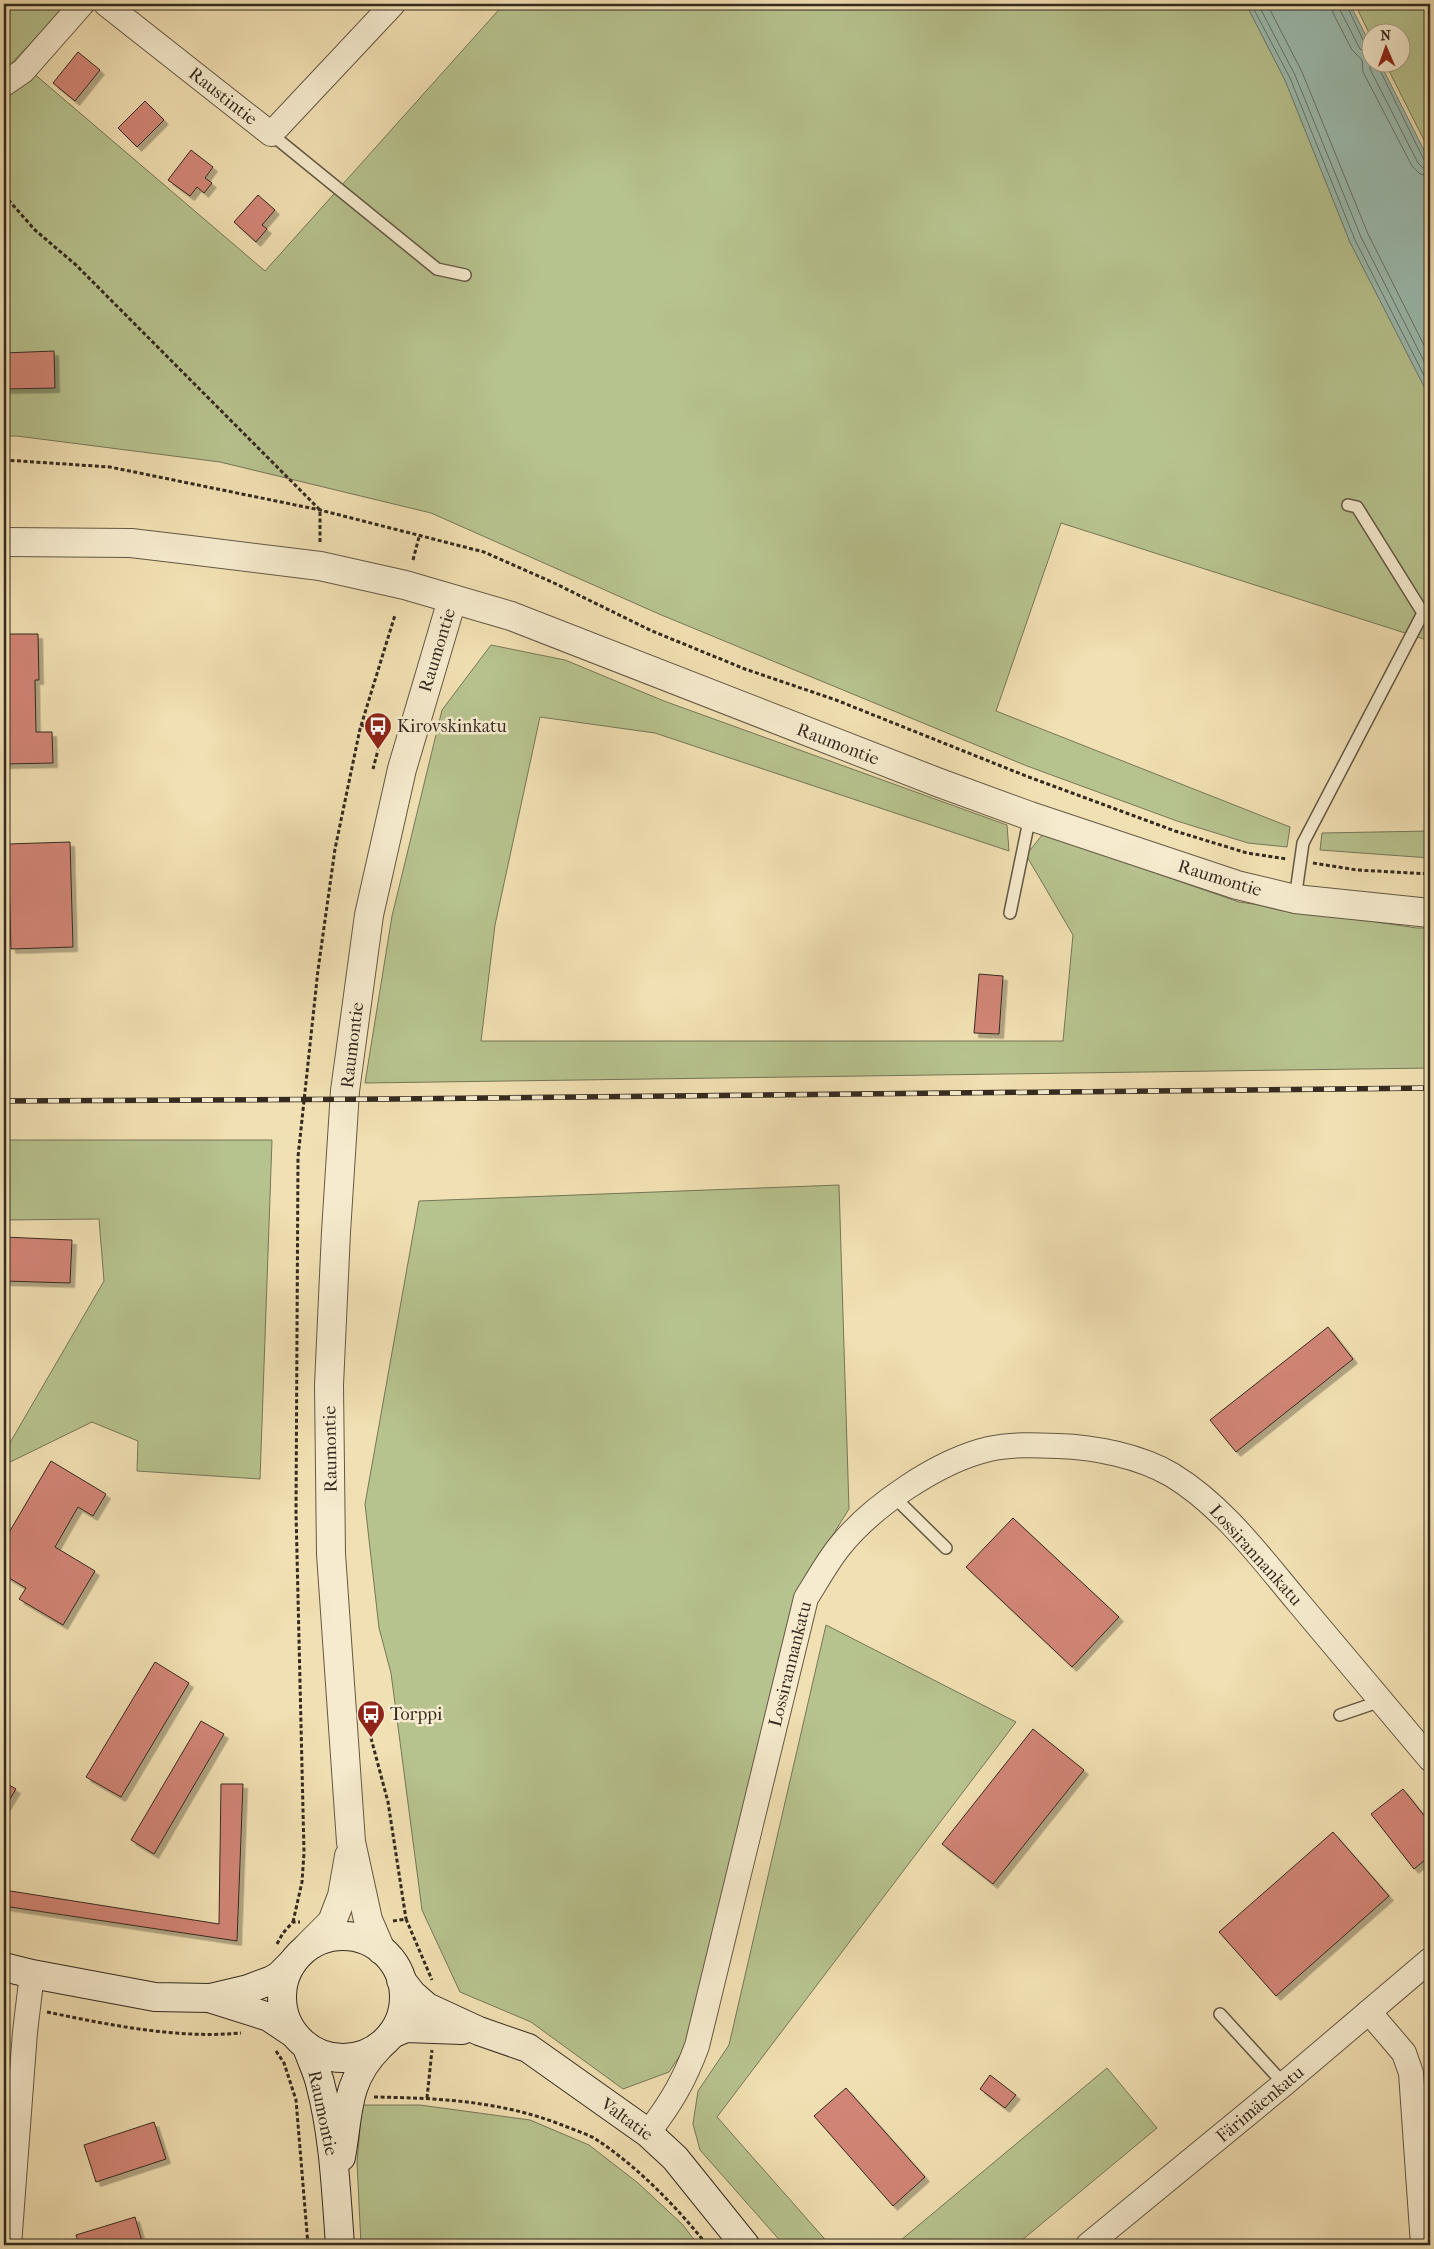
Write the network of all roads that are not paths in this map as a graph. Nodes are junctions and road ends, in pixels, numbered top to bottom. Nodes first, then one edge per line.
1 (82, 4) edge
2 (106, 4) edge
3 (393, 4) edge
4 (4, 84) edge
5 (271, 134) junction
6 (466, 275) dead end
7 (1348, 505) dead end
8 (4, 542) edge
9 (452, 600) junction
10 (1030, 816) junction
11 (1295, 899) junction
12 (1010, 913) dead end
13 (1430, 913) edge
14 (893, 1496) junction
15 (946, 1548) dead end
16 (1381, 1701) junction
17 (1340, 1716) dead end
18 (1430, 1759) edge
19 (351, 1842) junction
20 (381, 1950) junction
21 (292, 1952) junction
22 (1430, 1960) edge
23 (4, 1967) edge
24 (32, 1974) junction
25 (401, 1980) junction
26 (210, 1998) junction
27 (1370, 2012) junction
28 (1220, 2014) dead end
29 (435, 2019) junction
30 (385, 2040) junction
31 (291, 2042) junction
32 (1284, 2084) junction
33 (648, 2133) junction
34 (336, 2181) junction
35 (9, 2245) edge
36 (340, 2245) edge
37 (744, 2245) edge
38 (1088, 2245) edge
39 (1423, 2245) edge

1 - 4 street
2 - 5 street, Raustintie
3 - 5 street, Raustintie
5 - 6 lane
7 - 11 lane
8 - 9 street
9 - 10 street, Raumontie
9 - 19 street, Raumontie
10 - 11 street, Raumontie
10 - 12 lane
11 - 13 street, Raumontie
14 - 15 lane
14 - 16 street, Lossirannankatu
14 - 33 street, Lossirannankatu
16 - 17 lane
16 - 18 street, Lossirannankatu
19 - 20 street, Raumontie
19 - 21 street, Raumontie
20 - 21 street
20 - 25 street
21 - 26 street
21 - 31 street
22 - 27 street, Färimäenkatu
23 - 24 street
24 - 26 street
24 - 35 street
25 - 29 street, Valtatie
25 - 30 street
26 - 31 street
27 - 32 street, Färimäenkatu
27 - 39 street
28 - 32 lane
29 - 30 street, Valtatie
29 - 33 street, Valtatie
30 - 31 street
30 - 34 street, Raumontie
31 - 34 street, Raumontie
32 - 38 street, Färimäenkatu
33 - 37 street, Valtatie
34 - 36 street, Raumontie

